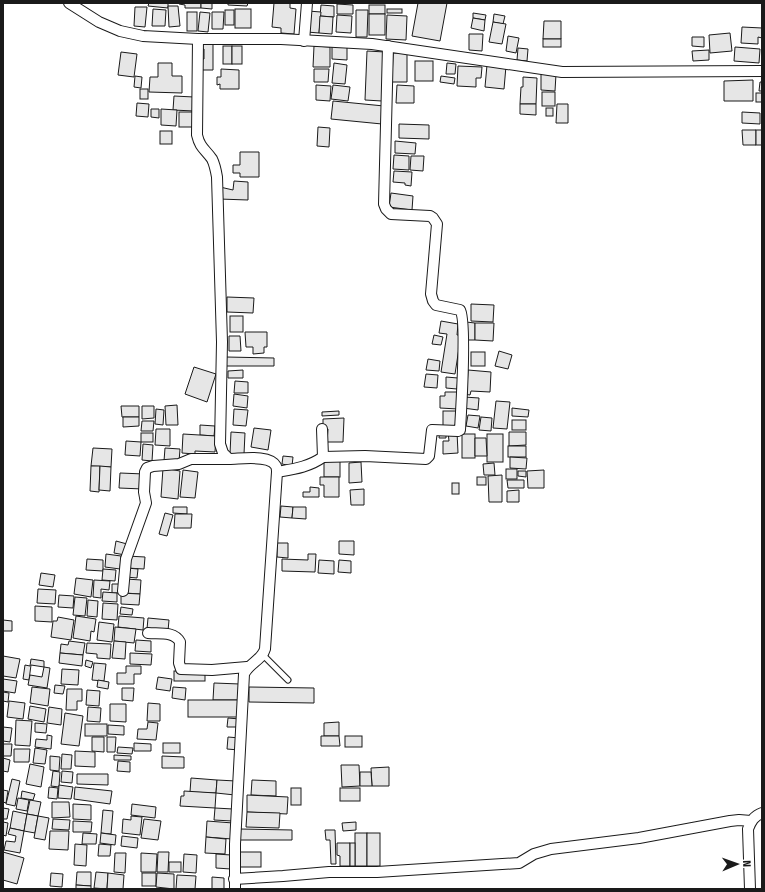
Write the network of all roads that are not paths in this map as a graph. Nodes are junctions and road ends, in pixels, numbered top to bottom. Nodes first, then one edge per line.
1 (69, 3) edge
2 (307, 3) edge
3 (198, 39) junction
4 (304, 41) junction
5 (388, 46) junction
6 (762, 71) edge
7 (322, 429) dead end
8 (323, 457) junction
9 (229, 459) junction
10 (278, 472) junction
11 (123, 592) dead end
12 (148, 633) dead end
13 (263, 655) junction
14 (247, 667) junction
15 (288, 680) dead end
16 (762, 813) edge
17 (751, 821) junction
18 (235, 884) edge
19 (750, 889) edge

1 - 3 street
2 - 4 street
3 - 4 street
3 - 9 street
4 - 5 street
5 - 6 street
5 - 8 street
7 - 8 street
8 - 10 street
9 - 10 street
9 - 11 street
10 - 13 street
12 - 14 street
13 - 14 street
13 - 15 lane
14 - 18 street
16 - 17 street
17 - 18 street
17 - 19 street

